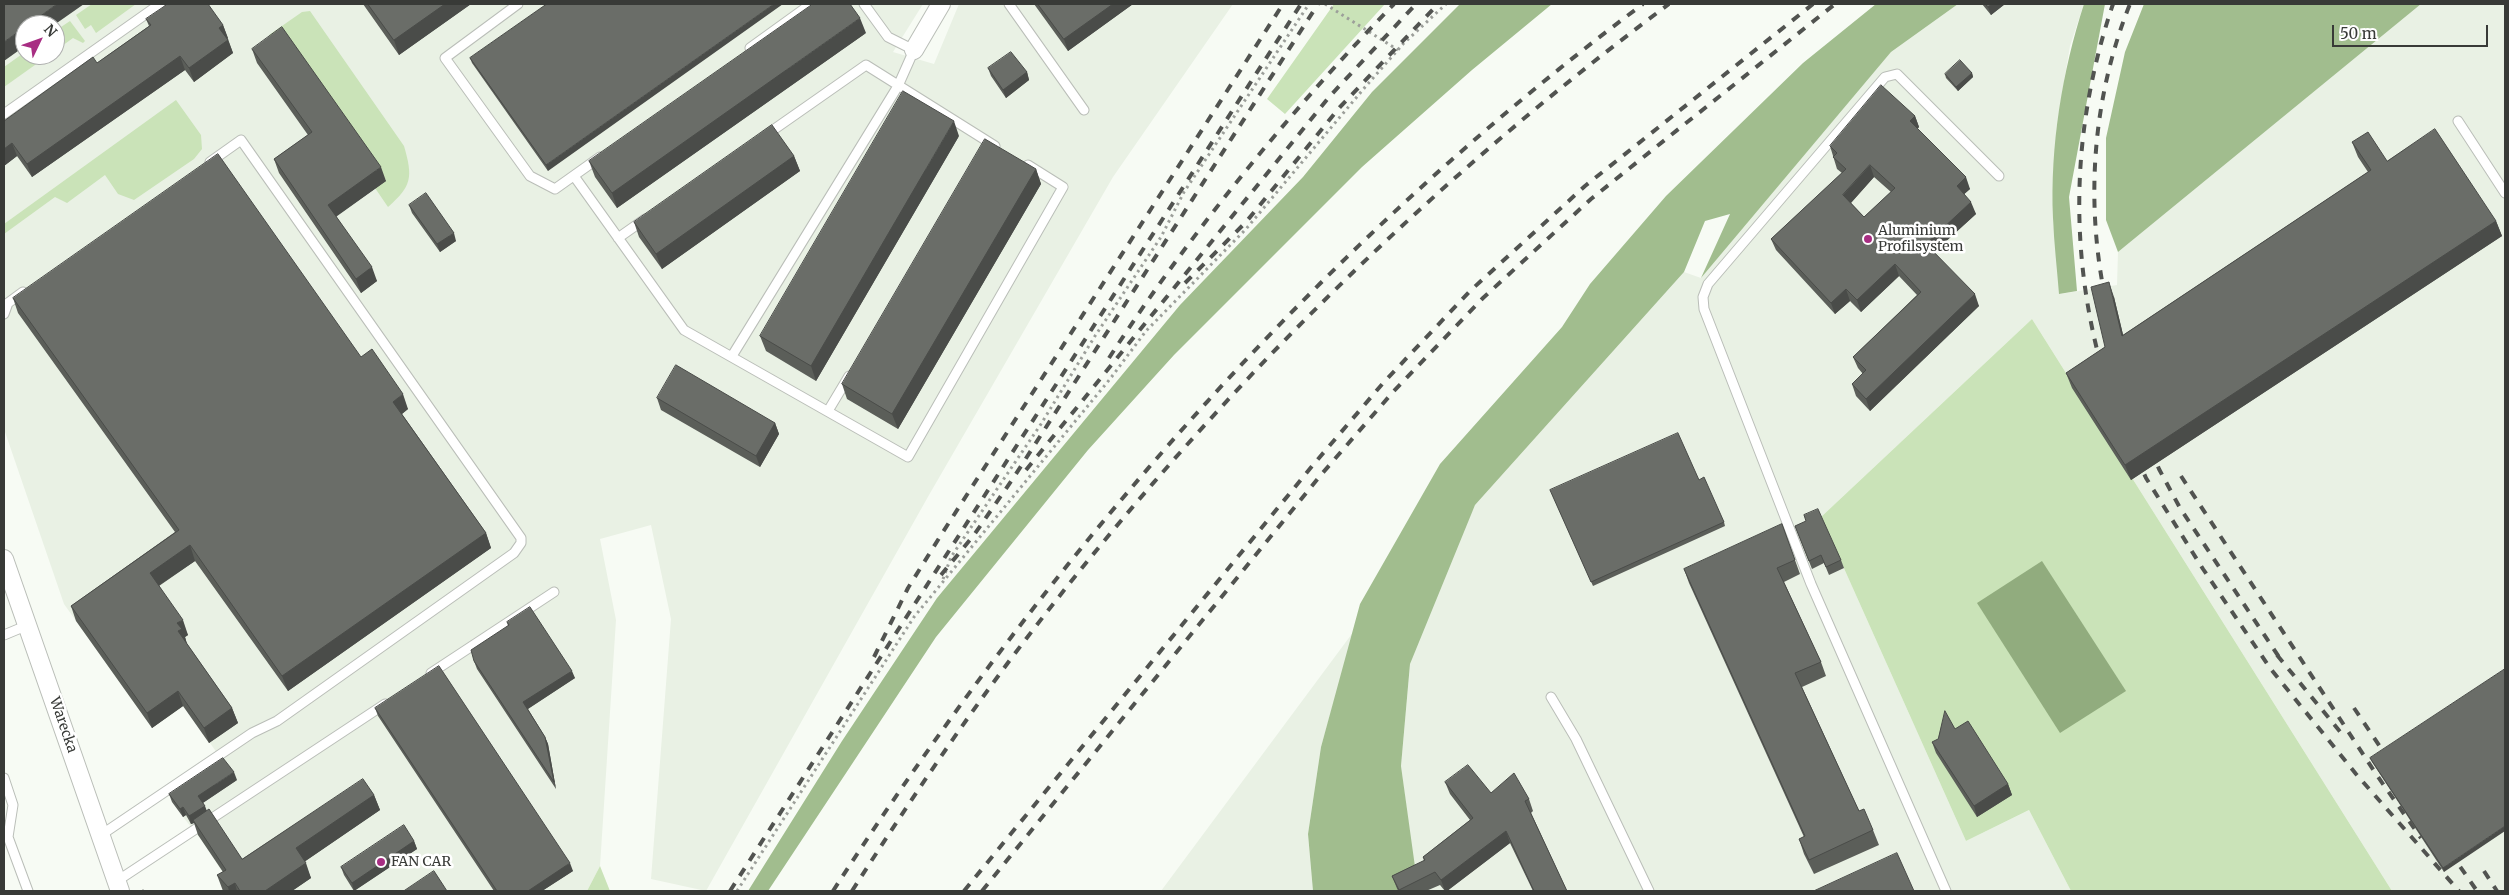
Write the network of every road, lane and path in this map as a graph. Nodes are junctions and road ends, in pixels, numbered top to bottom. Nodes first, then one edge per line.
1 (160, 4) edge
2 (518, 4) edge
3 (811, 4) edge
4 (864, 4) edge
5 (941, 4) edge
6 (1009, 4) edge
7 (1309, 4) edge
8 (1325, 4) edge
9 (1446, 4) edge
10 (914, 50) junction
11 (1398, 50) junction
12 (740, 55) edge
13 (898, 86) junction
14 (1084, 110) dead end
15 (4, 114) edge
16 (2458, 122) dead end
17 (986, 140) junction
18 (754, 143) edge
19 (981, 148) edge
20 (1002, 149) edge
21 (605, 153) edge
22 (1017, 159) edge
23 (201, 168) edge
24 (574, 176) junction
25 (1999, 176) dead end
26 (2505, 193) edge
27 (650, 216) edge
28 (618, 238) junction
29 (32, 286) edge
30 (4, 314) edge
31 (732, 356) junction
32 (853, 369) edge
33 (828, 411) junction
34 (4, 559) edge
35 (942, 582) junction
36 (554, 592) dead end
37 (28, 625) junction
38 (4, 635) edge
39 (423, 679) edge
40 (1551, 697) dead end
41 (390, 700) edge
42 (4, 778) edge
43 (101, 835) junction
44 (6, 839) edge
45 (118, 886) edge
46 (28, 891) edge
47 (737, 891) edge
48 (1649, 891) edge
49 (1946, 891) edge

1 - 15 lane
2 - 24 lane
3 - 12 lane
4 - 10 lane
5 - 10 street
6 - 14 lane
7 - 35 path
8 - 11 path
9 - 11 path
10 - 13 lane
11 - 35 path
13 - 17 lane
13 - 18 lane
13 - 31 lane
16 - 26 lane
17 - 19 lane
17 - 20 lane
21 - 24 lane
22 - 33 lane
23 - 43 lane
24 - 28 lane
25 - 49 lane
27 - 28 lane
28 - 31 lane
29 - 30 lane
31 - 33 lane
32 - 33 lane
34 - 37 street, Warecka
35 - 47 path
36 - 39 lane
37 - 38 lane
37 - 43 street, Warecka
40 - 48 lane
41 - 45 lane
42 - 44 lane
43 - 45 street, Warecka
44 - 46 lane

